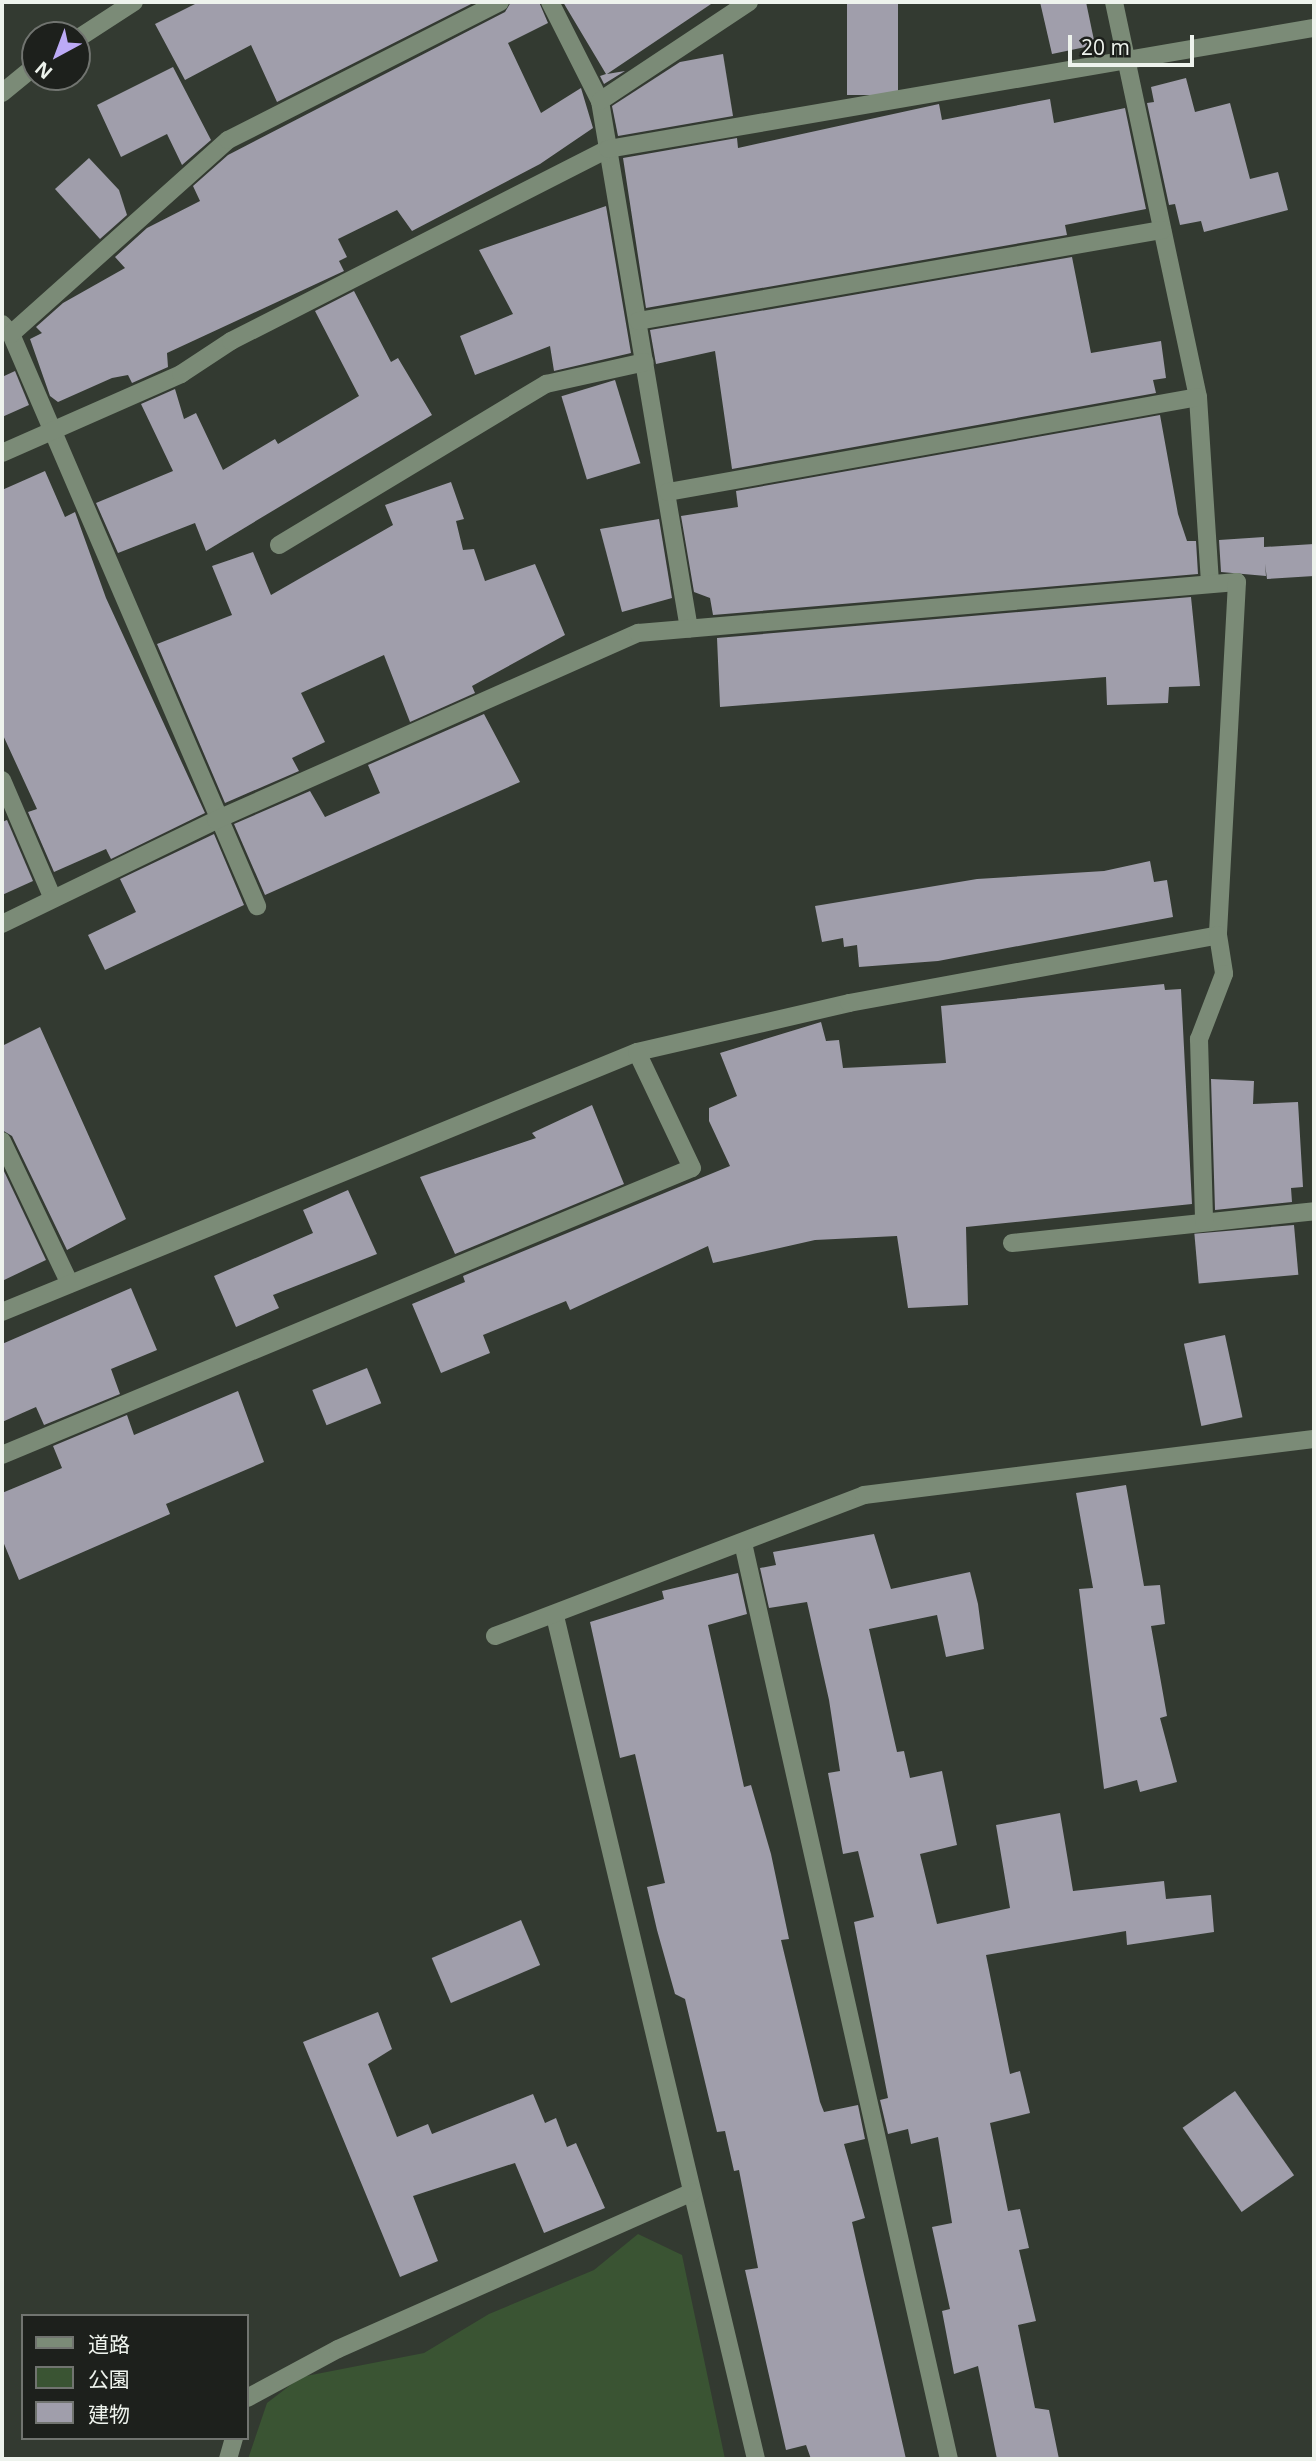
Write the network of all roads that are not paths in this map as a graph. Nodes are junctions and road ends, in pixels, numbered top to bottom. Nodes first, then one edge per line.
1 (134, 2) edge
2 (500, 2) edge
3 (550, 2) edge
4 (749, 2) edge
5 (1114, 2) edge
6 (1314, 28) edge
7 (91, 29) edge
8 (1127, 64) junction
9 (21, 77) edge
10 (2, 93) edge
11 (600, 101) junction
12 (608, 149) junction
13 (1162, 230) junction
14 (638, 321) junction
15 (7, 329) edge
16 (645, 362) junction
17 (1198, 397) junction
18 (50, 432) junction
19 (2, 453) edge
20 (668, 492) junction
21 (279, 545) dead end
22 (1210, 584) junction
23 (689, 629) junction
24 (2, 780) edge
25 (216, 820) junction
26 (54, 899) junction
27 (257, 905) dead end
28 (2, 924) edge
29 (1218, 935) junction
30 (637, 1052) junction
31 (2, 1142) edge
32 (1314, 1211) edge
33 (1204, 1222) junction
34 (1012, 1243) dead end
35 (70, 1284) junction
36 (2, 1312) edge
37 (1314, 1439) edge
38 (2, 1455) edge
39 (743, 1543) junction
40 (555, 1616) junction
41 (495, 1636) dead end
42 (692, 2192) junction
43 (248, 2397) edge
44 (233, 2440) edge
45 (228, 2459) edge
46 (756, 2459) edge
47 (949, 2459) edge

1 - 7 street
2 - 15 street
3 - 11 street
4 - 11 street
5 - 8 street
6 - 8 street
8 - 12 street
8 - 13 street
9 - 10 street
11 - 12 street
12 - 14 street
12 - 18 street
13 - 14 street
13 - 17 street
14 - 16 street
15 - 18 street
16 - 20 street
16 - 21 street
17 - 20 street
17 - 22 street
18 - 19 street
18 - 25 street
20 - 23 street
22 - 23 street
22 - 29 street
23 - 25 street
24 - 26 street
25 - 26 street
25 - 27 street
26 - 28 street
29 - 30 street
29 - 33 street
30 - 35 street
30 - 38 street
31 - 35 street
32 - 33 street
33 - 34 street
35 - 36 street
37 - 39 street
39 - 40 street
39 - 47 street
40 - 41 street
40 - 42 street
42 - 43 street
42 - 46 street
44 - 45 street

